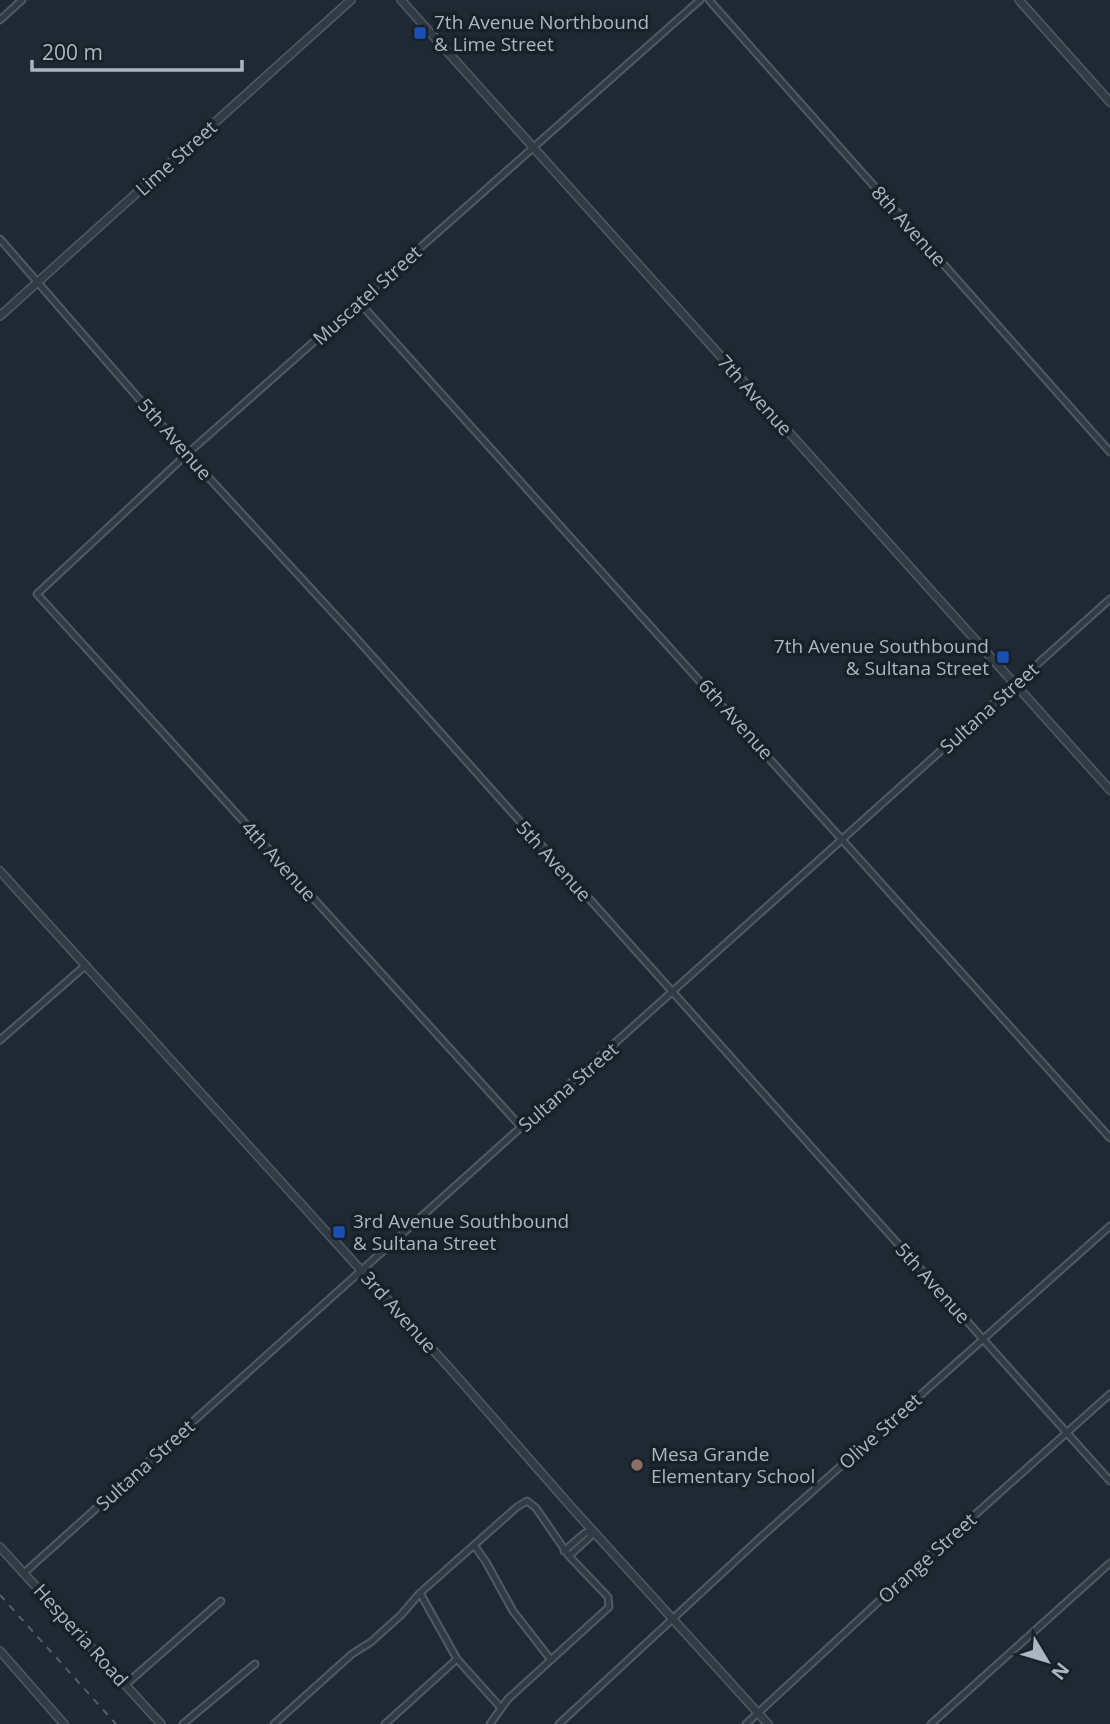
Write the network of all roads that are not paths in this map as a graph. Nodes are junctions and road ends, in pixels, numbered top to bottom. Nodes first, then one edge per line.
1 (22, 0) edge
2 (351, 0) edge
3 (401, 0) edge
4 (700, 0) edge
5 (709, 0) edge
6 (1019, 0) edge
7 (0, 20) edge
8 (1110, 102) edge
9 (533, 148) junction
10 (0, 239) edge
11 (38, 282) junction
12 (359, 302) junction
13 (0, 316) edge
14 (1110, 452) edge
15 (187, 454) junction
16 (37, 594) joint
17 (1110, 599) edge
18 (1015, 685) junction
19 (1110, 790) edge
20 (843, 838) junction
21 (0, 871) edge
22 (86, 965) junction
23 (673, 994) junction
24 (0, 1040) edge
25 (522, 1128) junction
26 (1110, 1138) edge
27 (1110, 1226) edge
28 (362, 1271) junction
29 (983, 1339) junction
30 (1110, 1394) edge
31 (1066, 1433) junction
32 (1110, 1481) edge
33 (593, 1531) junction
34 (474, 1545) junction
35 (0, 1547) edge
36 (564, 1550) junction
37 (569, 1556) junction
38 (1110, 1563) edge
39 (24, 1573) junction
40 (420, 1593) junction
41 (221, 1601) dead end
42 (672, 1619) junction
43 (0, 1651) edge
44 (457, 1659) junction
45 (551, 1660) junction
46 (255, 1664) dead end
47 (125, 1685) junction
48 (501, 1708) junction
49 (758, 1713) junction
50 (64, 1724) edge
51 (161, 1724) edge
52 (183, 1724) edge
53 (274, 1724) edge
54 (385, 1724) edge
55 (490, 1724) edge
56 (559, 1724) edge
57 (746, 1724) edge
58 (768, 1724) edge
59 (931, 1724) edge

1 - 7 street
2 - 11 street, Lime Street
3 - 9 street, 7th Avenue
4 - 9 street, Muscatel Street
5 - 14 street, 8th Avenue
6 - 8 street
9 - 12 street, Muscatel Street
9 - 18 street, 7th Avenue
10 - 11 street, 5th Avenue
11 - 13 street, Lime Street
11 - 15 street, 5th Avenue
12 - 15 street, Muscatel Street
12 - 20 street, 6th Avenue
15 - 16 street, Muscatel Street
15 - 23 street, 5th Avenue
16 - 25 street, 4th Avenue
17 - 18 street, Sultana Street
18 - 19 street, 7th Avenue
18 - 20 street, Sultana Street
20 - 23 street, Sultana Street
20 - 26 street, 6th Avenue
21 - 22 street, 3rd Avenue
22 - 24 street
22 - 28 street, 3rd Avenue
23 - 25 street, Sultana Street
23 - 29 street, 5th Avenue
25 - 28 street, Sultana Street
27 - 29 street, Olive Street
28 - 33 street, 3rd Avenue
28 - 39 street, Sultana Street
29 - 31 street, 5th Avenue
29 - 42 street, Olive Street
30 - 31 street, Orange Street
31 - 32 street, 5th Avenue
31 - 49 street, Orange Street
33 - 36 street
33 - 37 street
33 - 42 street, 3rd Avenue
34 - 36 street
34 - 40 street
34 - 45 street
35 - 39 street, Hesperia Road
36 - 37 street
37 - 45 street
38 - 59 street
39 - 47 street, Hesperia Road
40 - 44 street
40 - 53 street
41 - 47 street
42 - 49 street, 3rd Avenue
42 - 56 street, Olive Street
43 - 50 street
44 - 48 street
44 - 54 street
45 - 48 street
46 - 52 street
47 - 51 street, Hesperia Road
48 - 55 street
49 - 57 street, Orange Street
49 - 58 street, 3rd Avenue

